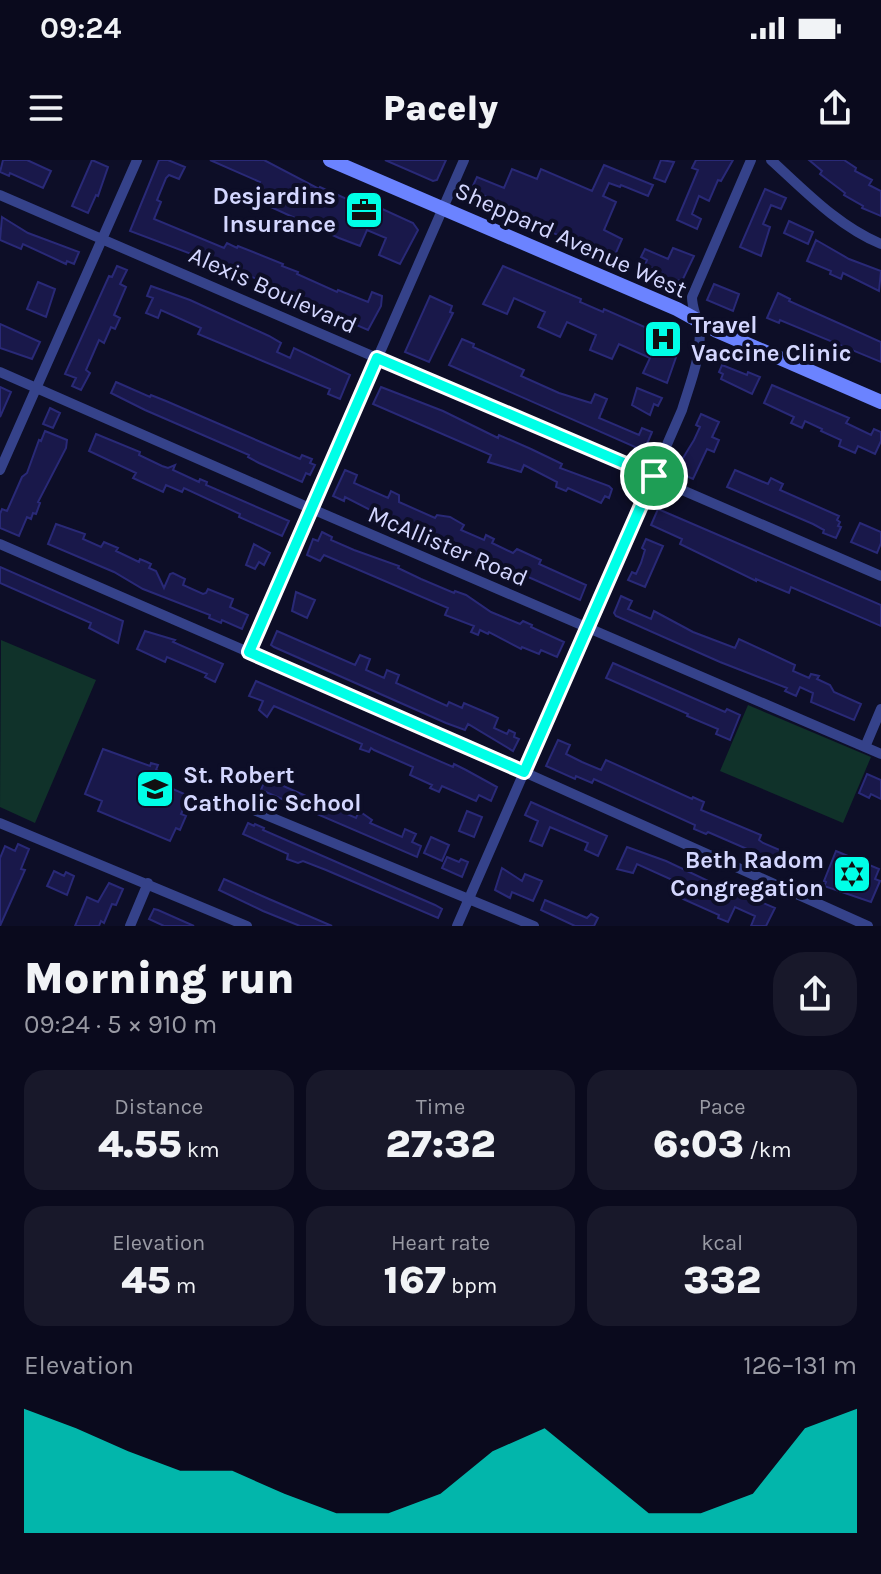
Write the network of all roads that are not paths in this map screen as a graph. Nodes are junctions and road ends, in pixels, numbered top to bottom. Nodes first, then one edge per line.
1 (137, 160) edge
2 (330, 160) edge
3 (464, 160) edge
4 (751, 160) edge
5 (771, 160) edge
6 (0, 195) edge
7 (442, 208) junction
8 (102, 237) junction
9 (881, 244) edge
10 (696, 320) junction
11 (377, 358) junction
12 (0, 372) edge
13 (36, 387) junction
14 (881, 402) edge
15 (0, 470) edge
16 (654, 476) junction
17 (312, 509) junction
18 (0, 544) edge
19 (881, 576) edge
20 (587, 627) junction
21 (249, 652) junction
22 (881, 709) edge
23 (865, 747) junction
24 (881, 754) edge
25 (524, 772) junction
26 (256, 811) dead end
27 (0, 823) edge
28 (148, 883) junction
29 (470, 898) junction
30 (130, 926) edge
31 (247, 926) edge
32 (457, 926) edge
33 (534, 926) edge
34 (868, 926) edge

1 - 8 street
2 - 7 main road, Sheppard Avenue West
3 - 7 street
4 - 10 street
5 - 9 street
6 - 8 street, Alexis Boulevard
7 - 10 main road, Sheppard Avenue West
7 - 11 street
8 - 11 street, Alexis Boulevard
8 - 13 street
10 - 14 main road, Sheppard Avenue West
10 - 16 street
11 - 16 street, Alexis Boulevard
11 - 17 street
12 - 13 street, McAllister Road
13 - 15 street
13 - 17 street, McAllister Road
16 - 19 street, Alexis Boulevard
16 - 20 street
17 - 20 street, McAllister Road
17 - 21 street
18 - 21 street
20 - 23 street, McAllister Road
20 - 25 street
21 - 25 street
22 - 23 street
23 - 24 street, McAllister Road
25 - 29 street
25 - 34 street
26 - 29 street
27 - 28 street
28 - 30 street
28 - 31 street
29 - 32 street
29 - 33 street

